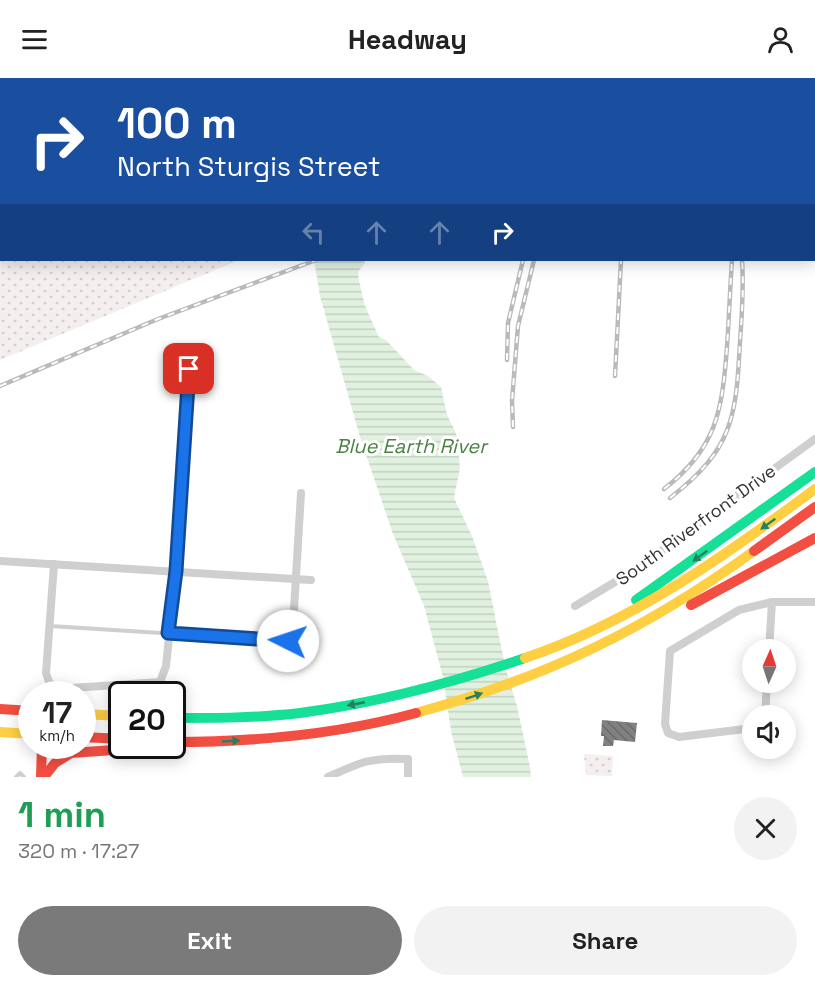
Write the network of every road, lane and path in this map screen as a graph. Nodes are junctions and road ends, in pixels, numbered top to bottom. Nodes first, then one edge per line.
1 (189, 369) dead end
2 (815, 439) edge
3 (815, 472) edge
4 (815, 489) edge
5 (301, 493) dead end
6 (815, 507) edge
7 (815, 538) edge
8 (0, 561) edge
9 (54, 564) junction
10 (176, 571) junction
11 (296, 579) junction
12 (311, 580) dead end
13 (772, 602) junction
14 (815, 603) edge
15 (575, 606) dead end
16 (49, 626) junction
17 (587, 632) junction
18 (168, 633) junction
19 (620, 637) junction
20 (770, 639) edge
21 (288, 641) joint
22 (0, 709) edge
23 (18, 710) edge
24 (186, 718) edge
25 (742, 729) edge
26 (0, 732) edge
27 (18, 733) edge
28 (186, 743) edge
29 (108, 750) edge
30 (42, 759) edge
31 (16, 777) edge
32 (24, 777) edge
33 (43, 777) edge
34 (328, 777) edge
35 (408, 777) edge

1 - 10 street
2 - 15 street, South Riverfront Drive
3 -> 17 main road
4 -> 17 main road
5 - 11 street
6 - 19 main road
7 - 19 main road
8 - 9 street
9 - 10 street
9 - 16 street
10 - 11 street
10 - 18 street
11 - 12 street
11 - 21 street
13 - 14 street
13 - 20 street
13 - 25 street
16 - 18 lane
16 - 18 street
17 -> 24 main road
18 - 21 lane
28 -> 19 main road
22 - 23 main road
26 - 27 main road
29 - 33 main road
30 - 33 main road
31 - 32 lane
34 - 35 street

